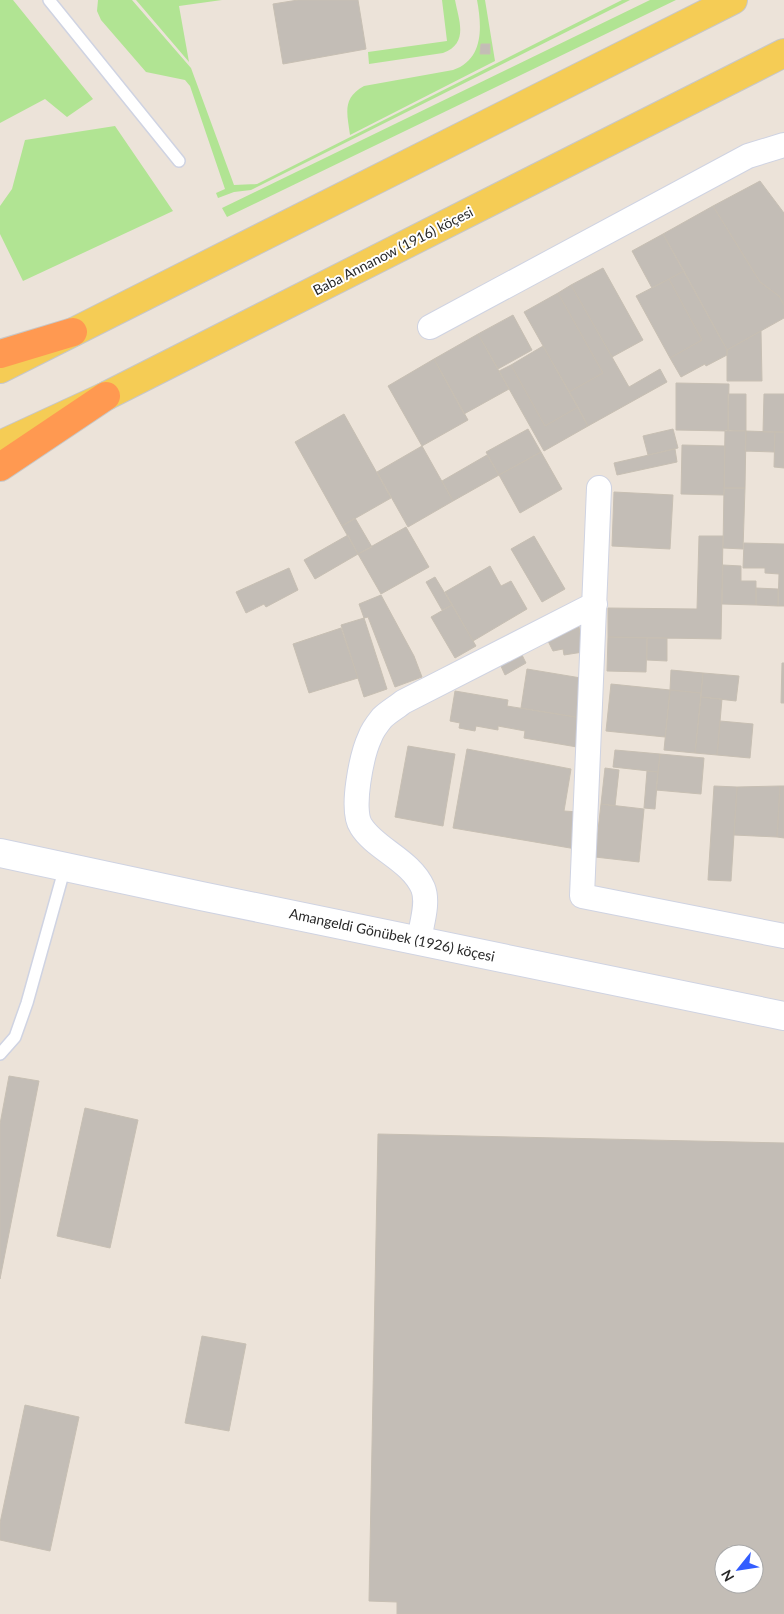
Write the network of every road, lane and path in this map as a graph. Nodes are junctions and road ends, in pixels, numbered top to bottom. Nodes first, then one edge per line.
1 (48, 0) edge
2 (733, 0) edge
3 (784, 53) edge
4 (784, 145) edge
5 (179, 161) dead end
6 (430, 327) dead end
7 (73, 332) junction
8 (0, 354) edge
9 (0, 369) edge
10 (106, 396) junction
11 (0, 445) edge
12 (0, 467) edge
13 (600, 488) dead end
14 (595, 604) junction
15 (0, 853) edge
16 (65, 867) junction
17 (784, 936) edge
18 (419, 941) junction
19 (784, 1016) edge
20 (0, 1054) edge

1 - 5 lane
2 - 7 main road
3 - 10 main road, Baba Annanow (1916) köçesi
4 - 6 street
7 - 8 highway
7 - 9 main road
10 - 11 main road, Baba Annanow (1916) köçesi
10 - 12 highway
13 - 14 street
14 - 17 street
14 - 18 street
15 - 16 street, Amangeldi Gönübek (1926) köçesi
16 - 18 street, Amangeldi Gönübek (1926) köçesi
16 - 20 lane
18 - 19 street, Amangeldi Gönübek (1926) köçesi

